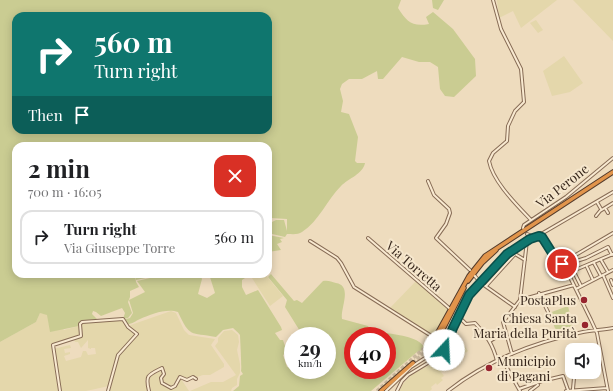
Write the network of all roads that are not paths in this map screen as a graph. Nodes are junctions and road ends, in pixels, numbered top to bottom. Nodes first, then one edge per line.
1 (493, 0) edge
2 (613, 158) edge
3 (613, 174) edge
4 (428, 180) dead end
5 (613, 192) edge
6 (597, 201) junction
7 (613, 203) edge
8 (604, 208) junction
9 (602, 209) junction
10 (608, 214) dead end
11 (596, 216) dead end
12 (531, 220) junction
13 (523, 228) dead end
14 (544, 231) junction
15 (540, 233) junction
16 (613, 233) edge
17 (535, 236) junction
18 (542, 237) junction
19 (368, 238) dead end
20 (529, 239) junction
21 (310, 241) dead end
22 (613, 254) edge
23 (525, 260) junction
24 (601, 260) junction
25 (594, 263) junction
26 (563, 264) junction
27 (587, 267) junction
28 (470, 270) dead end
29 (613, 270) edge
30 (574, 272) junction
31 (608, 272) junction
32 (568, 273) junction
33 (474, 275) dead end
34 (602, 276) junction
35 (593, 280) junction
36 (611, 280) dead end
37 (481, 282) junction
38 (574, 285) junction
39 (613, 285) edge
40 (486, 286) junction
41 (581, 286) junction
42 (576, 289) junction
43 (541, 293) junction
44 (613, 298) edge
45 (520, 300) junction
46 (515, 307) junction
47 (449, 308) tunnel mouth
48 (548, 312) dead end
49 (460, 318) tunnel mouth
50 (613, 328) edge
51 (595, 331) junction
52 (439, 333) tunnel mouth
53 (495, 338) dead end
54 (490, 341) junction
55 (512, 354) junction
56 (502, 359) junction
57 (497, 361) junction
58 (413, 363) tunnel mouth
59 (196, 379) dead end
60 (574, 379) edge
61 (537, 382) junction
62 (452, 388) junction
63 (519, 390) edge
64 (567, 390) edge
65 (573, 390) junction
66 (608, 390) edge
67 (60, 391) edge
68 (108, 391) edge
69 (150, 391) edge
70 (381, 391) edge
71 (386, 391) edge
72 (397, 391) edge
73 (448, 391) edge
74 (454, 391) edge
75 (516, 391) edge
76 (530, 391) edge

1 - 12 street
2 - 12 street, Via Perone
3 - 52 highway
4 - 28 street
5 - 6 street
6 - 9 street
6 - 14 street
7 - 8 street
8 - 9 street
8 - 10 street
9 - 11 street
12 - 13 street, Via Perone
14 - 15 street
14 - 18 street
15 - 17 street
15 - 18 street
16 - 26 street
17 - 18 street
17 - 20 street
17 - 20 street
18 - 26 street
19 - 47 street, Via Torretta
20 - 23 street
20 - 37 street
21 - 71 street
22 - 24 street
22 - 26 street
23 - 40 street
23 - 45 street
24 - 25 street
24 - 31 street
25 - 27 street
25 - 34 street
26 - 32 street
27 - 30 street
27 - 35 street
29 - 31 street
30 - 32 street
30 - 41 street
31 - 34 street
32 - 38 street
33 - 37 street
34 - 35 street
34 - 44 street
35 - 41 street
36 - 39 street
37 - 40 street
37 - 72 street
38 - 42 street
38 - 43 street
40 - 46 street
41 - 42 street
42 - 51 street
43 - 45 street
43 - 48 street
45 - 46 street
46 - 55 street
49 - 54 street
50 - 51 street
51 - 55 street
51 - 66 street
53 - 54 street
54 - 57 street
55 - 56 street
56 - 57 street
56 - 63 street
57 - 62 street
58 - 70 highway
59 - 69 street
60 - 65 street
61 - 63 street
61 - 64 street
61 - 76 street
62 - 73 street
62 - 74 street
63 - 75 street
64 - 65 street
65 - 66 street
67 - 68 street

